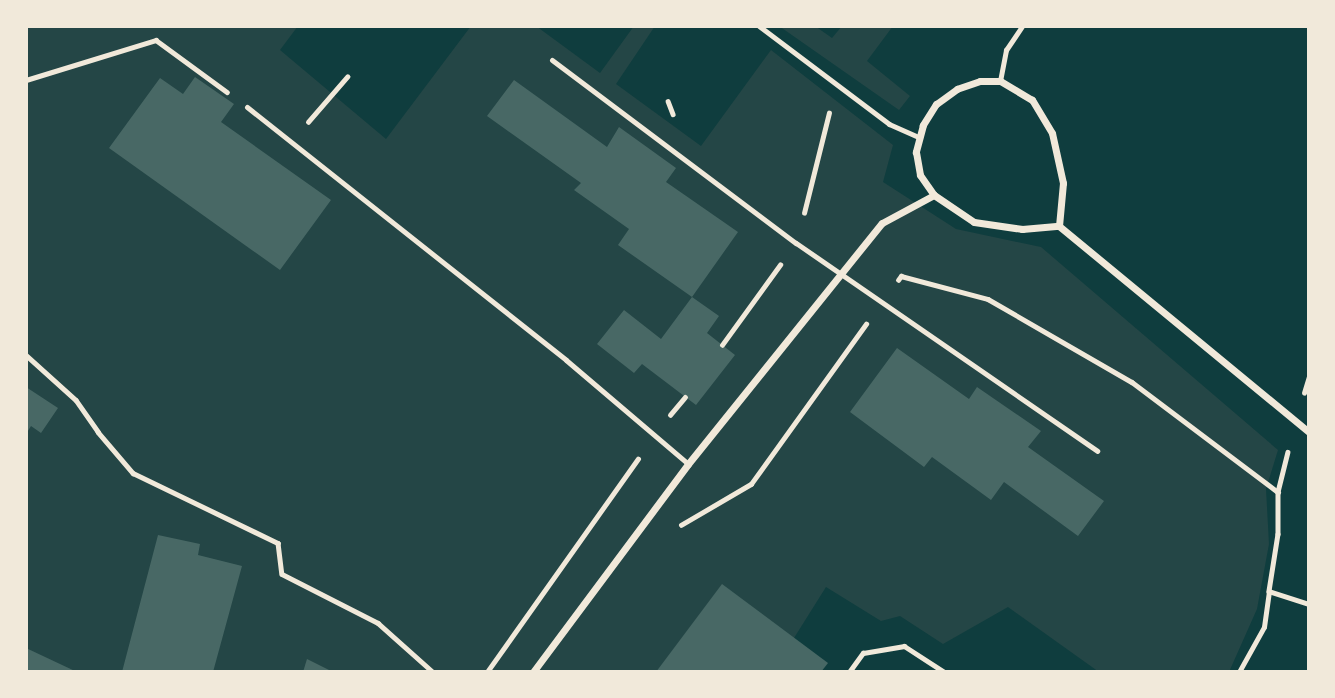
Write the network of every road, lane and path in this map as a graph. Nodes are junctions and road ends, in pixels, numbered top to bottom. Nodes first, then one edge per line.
1 (759, 26) edge
2 (1022, 26) edge
3 (552, 60) dead end
4 (347, 78) dead end
5 (26, 80) edge
6 (1000, 81) junction
7 (247, 107) joint
8 (920, 138) junction
9 (291, 142) junction
10 (934, 195) junction
11 (1059, 226) junction
12 (840, 273) junction
13 (883, 301) junction
14 (26, 355) edge
15 (1309, 377) edge
16 (685, 397) dead end
17 (1297, 422) junction
18 (1309, 432) edge
19 (654, 436) junction
20 (1097, 451) dead end
21 (688, 464) junction
22 (1278, 492) junction
23 (671, 531) dead end
24 (1269, 591) junction
25 (1309, 604) edge
26 (433, 672) edge
27 (487, 672) edge
28 (533, 672) edge
29 (849, 672) edge
30 (944, 672) edge
31 (1239, 672) edge

1 - 8 lane
2 - 6 lane
3 - 12 lane
4 - 9 path
5 - 7 path
6 - 8 street
6 - 11 street
7 - 9 lane
8 - 10 street
9 - 19 lane
10 - 11 street
10 - 12 street
11 - 17 street
12 - 13 lane
12 - 21 street
13 - 20 lane
13 - 22 path
13 - 23 path
14 - 26 path
15 - 17 path
16 - 19 path
17 - 18 street
17 - 22 path
19 - 21 lane
19 - 27 path
21 - 28 street
22 - 24 path
24 - 25 path
24 - 31 path
29 - 30 lane

